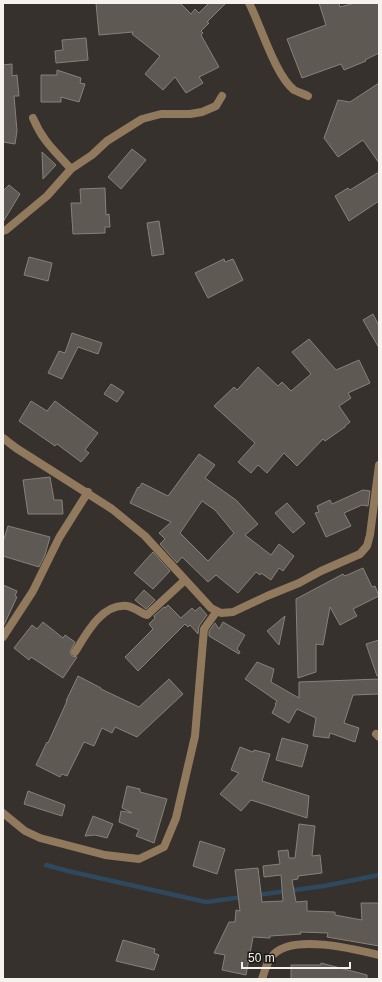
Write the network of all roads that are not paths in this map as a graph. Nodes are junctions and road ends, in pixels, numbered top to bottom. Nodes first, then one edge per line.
1 (249, 3) edge
2 (222, 96) dead end
3 (308, 96) dead end
4 (33, 118) dead end
5 (72, 170) junction
6 (3, 231) edge
7 (3, 438) edge
8 (379, 465) edge
9 (88, 492) junction
10 (184, 580) junction
11 (217, 611) junction
12 (3, 637) edge
13 (75, 652) dead end
14 (3, 812) edge
15 (379, 955) edge
16 (262, 979) edge

1 - 3 street
2 - 5 street
4 - 5 street
5 - 6 street
7 - 9 street
8 - 11 street
9 - 10 street
9 - 12 street
10 - 11 street
10 - 13 street
11 - 14 street
15 - 16 street

